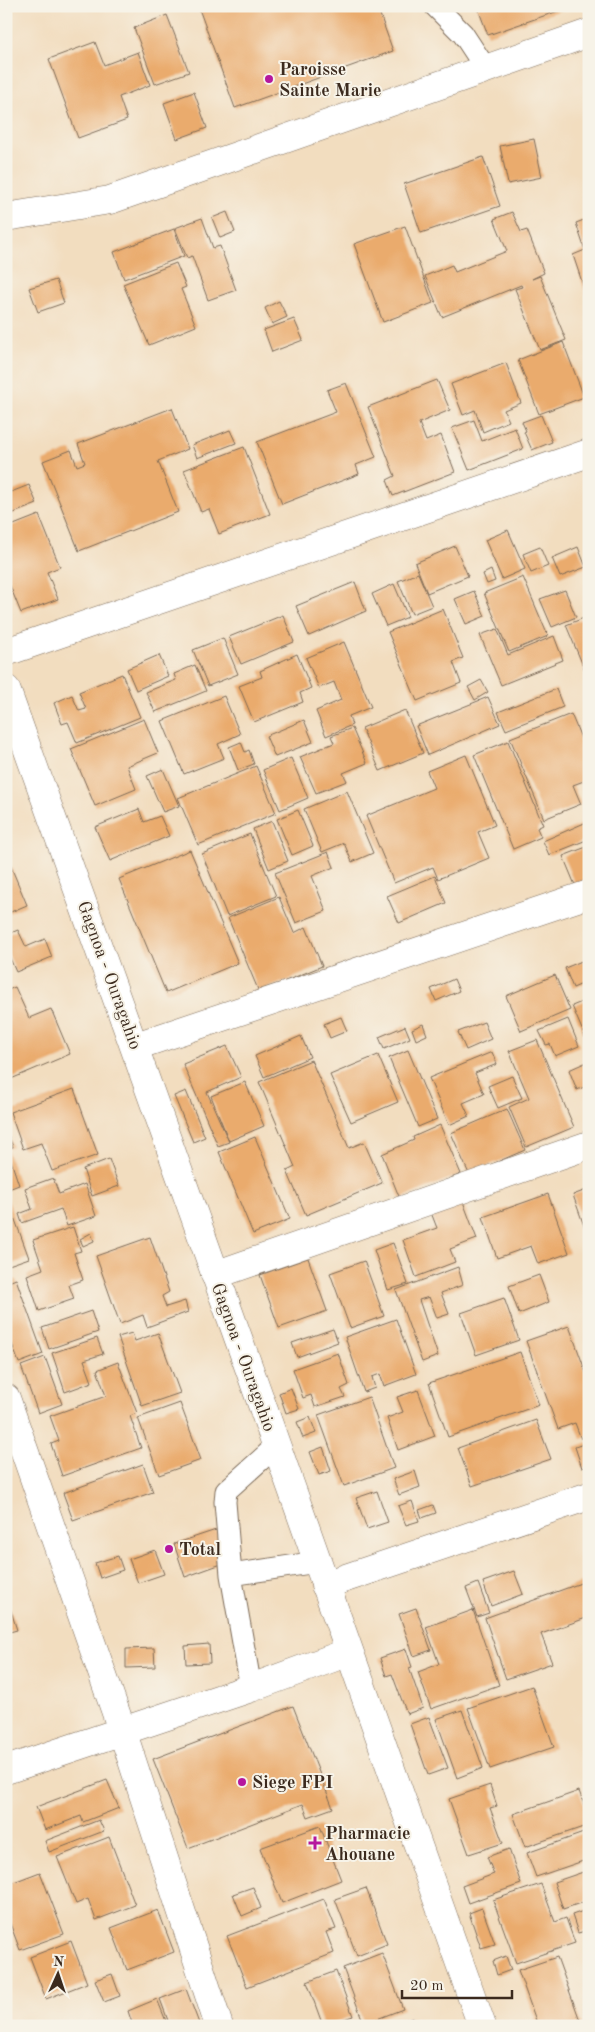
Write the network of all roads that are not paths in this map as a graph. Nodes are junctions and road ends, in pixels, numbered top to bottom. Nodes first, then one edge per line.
1 (435, 6) edge
2 (589, 33) edge
3 (486, 69) junction
4 (6, 217) edge
5 (589, 453) edge
6 (6, 652) edge
7 (6, 689) edge
8 (589, 894) edge
9 (136, 1046) junction
10 (589, 1145) edge
11 (215, 1275) junction
12 (6, 1398) edge
13 (276, 1446) junction
14 (589, 1496) edge
15 (321, 1573) junction
16 (231, 1575) junction
17 (349, 1652) junction
18 (251, 1688) junction
19 (122, 1730) junction
20 (6, 1770) edge
21 (219, 2026) edge
22 (482, 2026) edge

1 - 3 lane
2 - 3 street
3 - 4 street
5 - 6 street
7 - 9 street, Gagnoa - Ouragahio
8 - 9 street
9 - 11 street, Gagnoa - Ouragahio
10 - 11 street
11 - 13 street, Gagnoa - Ouragahio
12 - 19 street
13 - 15 street, Gagnoa - Ouragahio
13 - 16 lane
14 - 15 street
15 - 16 lane
15 - 17 street, Gagnoa - Ouragahio
16 - 18 lane
17 - 18 street
17 - 22 street, Gagnoa - Ouragahio
18 - 19 street
19 - 20 street
19 - 21 street

